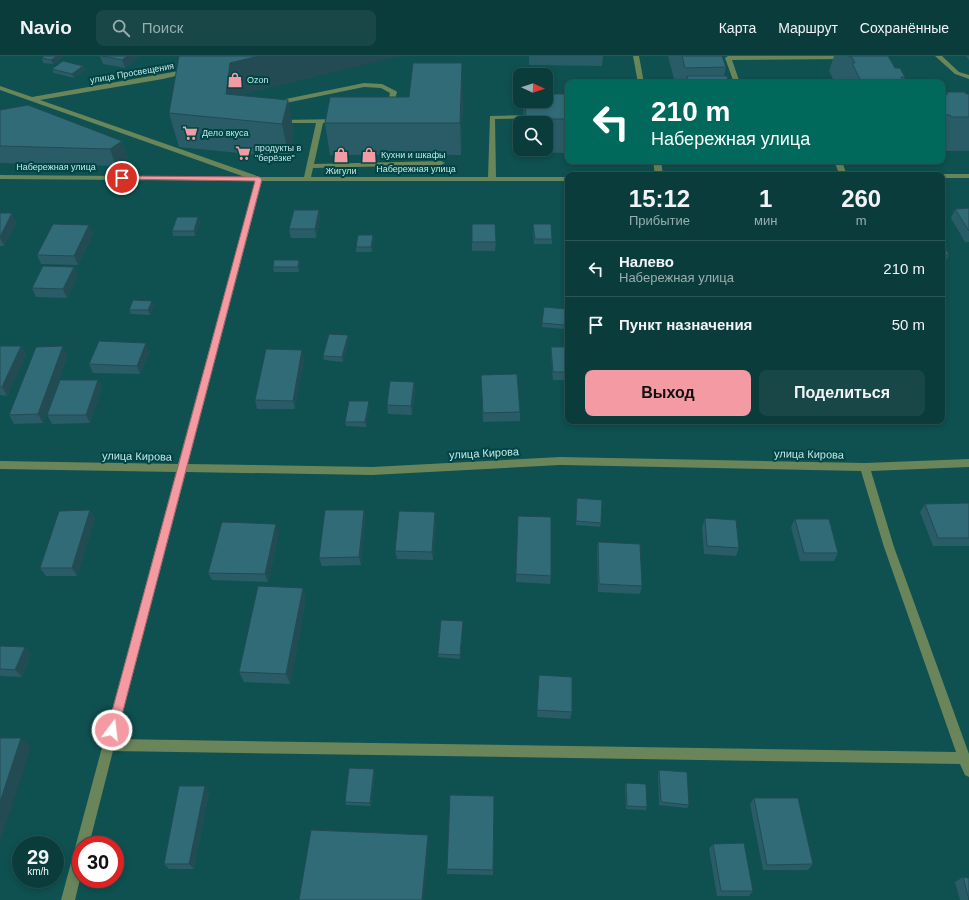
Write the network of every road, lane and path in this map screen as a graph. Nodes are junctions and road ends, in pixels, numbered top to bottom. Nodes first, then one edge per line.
1 (636, 56) edge
2 (938, 56) edge
3 (847, 58) edge
4 (200, 69) edge
5 (969, 77) edge
6 (640, 80) edge
7 (736, 80) edge
8 (0, 88) edge
9 (30, 99) junction
10 (270, 108) edge
11 (382, 115) edge
12 (513, 117) edge
13 (270, 118) edge
14 (348, 120) edge
15 (320, 121) junction
16 (441, 163) edge
17 (309, 166) junction
18 (945, 176) edge
19 (969, 176) edge
20 (0, 177) edge
21 (259, 179) junction
22 (307, 179) junction
23 (492, 179) junction
24 (565, 179) edge
25 (969, 462) edge
26 (0, 465) edge
27 (864, 467) junction
28 (183, 469) junction
29 (108, 745) junction
30 (964, 758) junction
31 (969, 771) edge
32 (84, 836) edge
33 (72, 885) edge
34 (68, 900) edge

1 - 6 street
2 - 5 street
3 - 7 street
4 - 9 street, улица Просвещения
8 - 9 street
9 - 21 street
10 - 11 street
12 - 23 street
13 - 15 street
14 - 15 street
15 - 17 street
16 - 17 street
17 - 22 street
18 - 19 street
20 - 21 street, Набережная улица
21 - 22 street, Набережная улица
21 - 28 street
22 - 23 street, Набережная улица
23 - 24 street, Набережная улица
25 - 27 street, улица Кирова
26 - 28 street, улица Кирова
27 - 28 street, улица Кирова
27 - 30 street
28 - 29 street
29 - 30 street
29 - 32 street
30 - 31 street
33 - 34 street

